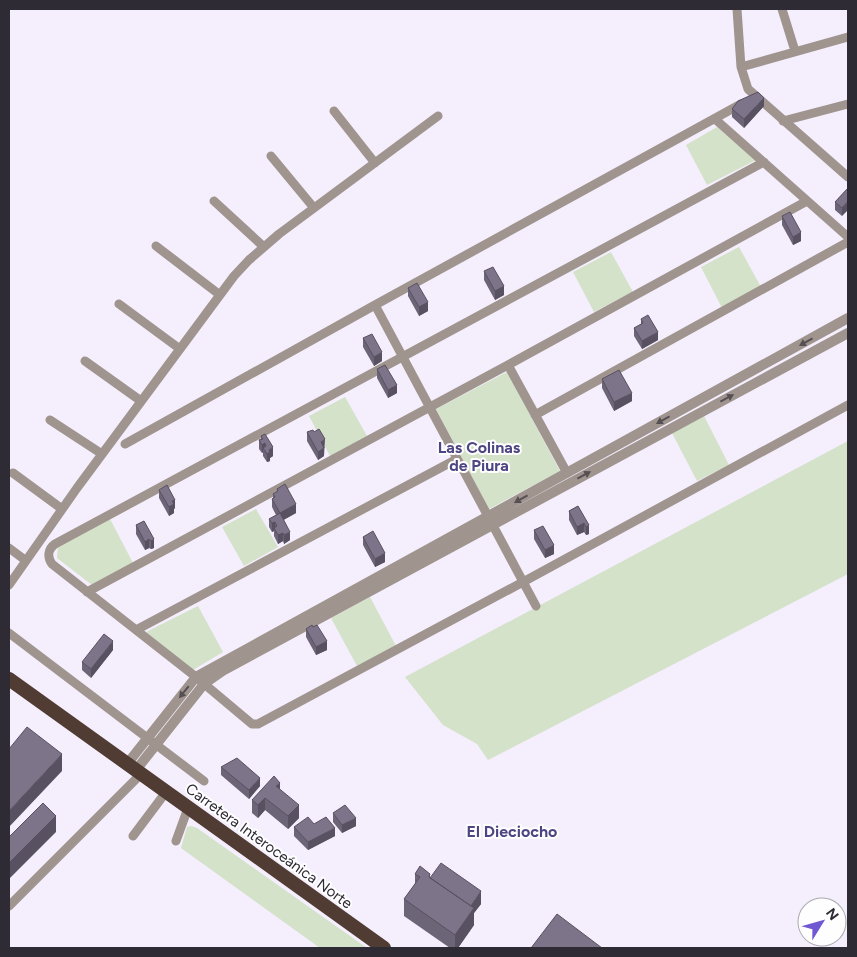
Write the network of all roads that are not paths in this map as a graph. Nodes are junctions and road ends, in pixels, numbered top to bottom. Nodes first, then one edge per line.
1 (737, 9) edge
2 (782, 9) edge
3 (848, 37) edge
4 (795, 51) junction
5 (740, 67) junction
6 (748, 100) edge
7 (848, 104) edge
8 (334, 112) dead end
9 (438, 116) dead end
10 (715, 119) junction
11 (783, 121) junction
12 (271, 156) dead end
13 (764, 162) junction
14 (375, 163) junction
15 (848, 177) edge
16 (214, 201) dead end
17 (807, 201) junction
18 (314, 208) junction
19 (848, 237) edge
20 (848, 242) edge
21 (156, 246) dead end
22 (264, 247) junction
23 (220, 295) junction
24 (119, 304) dead end
25 (374, 305) junction
26 (848, 318) edge
27 (848, 333) edge
28 (180, 348) junction
29 (402, 356) junction
30 (85, 361) dead end
31 (508, 365) junction
32 (141, 401) junction
33 (848, 405) edge
34 (429, 407) junction
35 (535, 415) junction
36 (50, 420) dead end
37 (125, 444) dead end
38 (102, 454) junction
39 (457, 459) junction
40 (13, 473) dead end
41 (567, 473) junction
42 (62, 509) junction
43 (490, 521) junction
44 (9, 548) edge
45 (26, 560) junction
46 (523, 582) junction
47 (9, 585) edge
48 (87, 592) junction
49 (536, 606) dead end
50 (136, 630) junction
51 (9, 633) edge
52 (9, 679) edge
53 (200, 680) junction
54 (147, 738) junction
55 (155, 745) junction
56 (134, 769) junction
57 (204, 781) dead end
58 (166, 792) junction
59 (188, 808) junction
60 (133, 836) dead end
61 (176, 841) dead end
62 (9, 906) edge
63 (384, 948) edge

1 - 5 street
2 - 4 street
3 - 4 street
4 - 5 street
5 - 11 street
6 - 10 street
7 - 11 street
8 - 14 street
9 - 14 street
10 - 13 street
10 - 25 street
11 - 15 street
12 - 18 street
13 - 17 street
13 - 29 street
14 - 18 street
16 - 22 street
17 - 19 street
17 - 31 street
18 - 22 street
20 - 35 street
21 - 23 street
22 - 23 street
23 - 28 street
24 - 28 street
25 - 29 street
25 - 37 street
26 -> 41 street
43 -> 27 street
28 - 32 street
29 - 34 street
29 - 48 street
30 - 32 street
31 - 34 street
31 - 35 street
32 - 38 street
33 - 46 street
34 - 39 street
34 - 48 street
35 - 41 street
36 - 38 street
38 - 42 street
39 - 43 street
39 - 50 street
40 - 42 street
41 -> 43 street
42 - 45 street
43 - 46 street
43 - 53 street
44 - 45 street
45 - 47 street
46 - 49 street
46 - 53 street
48 - 50 street
50 - 53 street
51 - 54 street
52 - 56 highway, Carretera Interoceánica Norte
53 -> 54 street
53 - 55 street
54 - 55 street
54 - 56 street
55 - 56 street
55 - 57 street
56 - 58 highway, Carretera Interoceánica Norte
56 - 62 street
58 - 59 highway, Carretera Interoceánica Norte
58 - 60 street
59 - 61 street
59 - 63 highway, Carretera Interoceánica Norte

